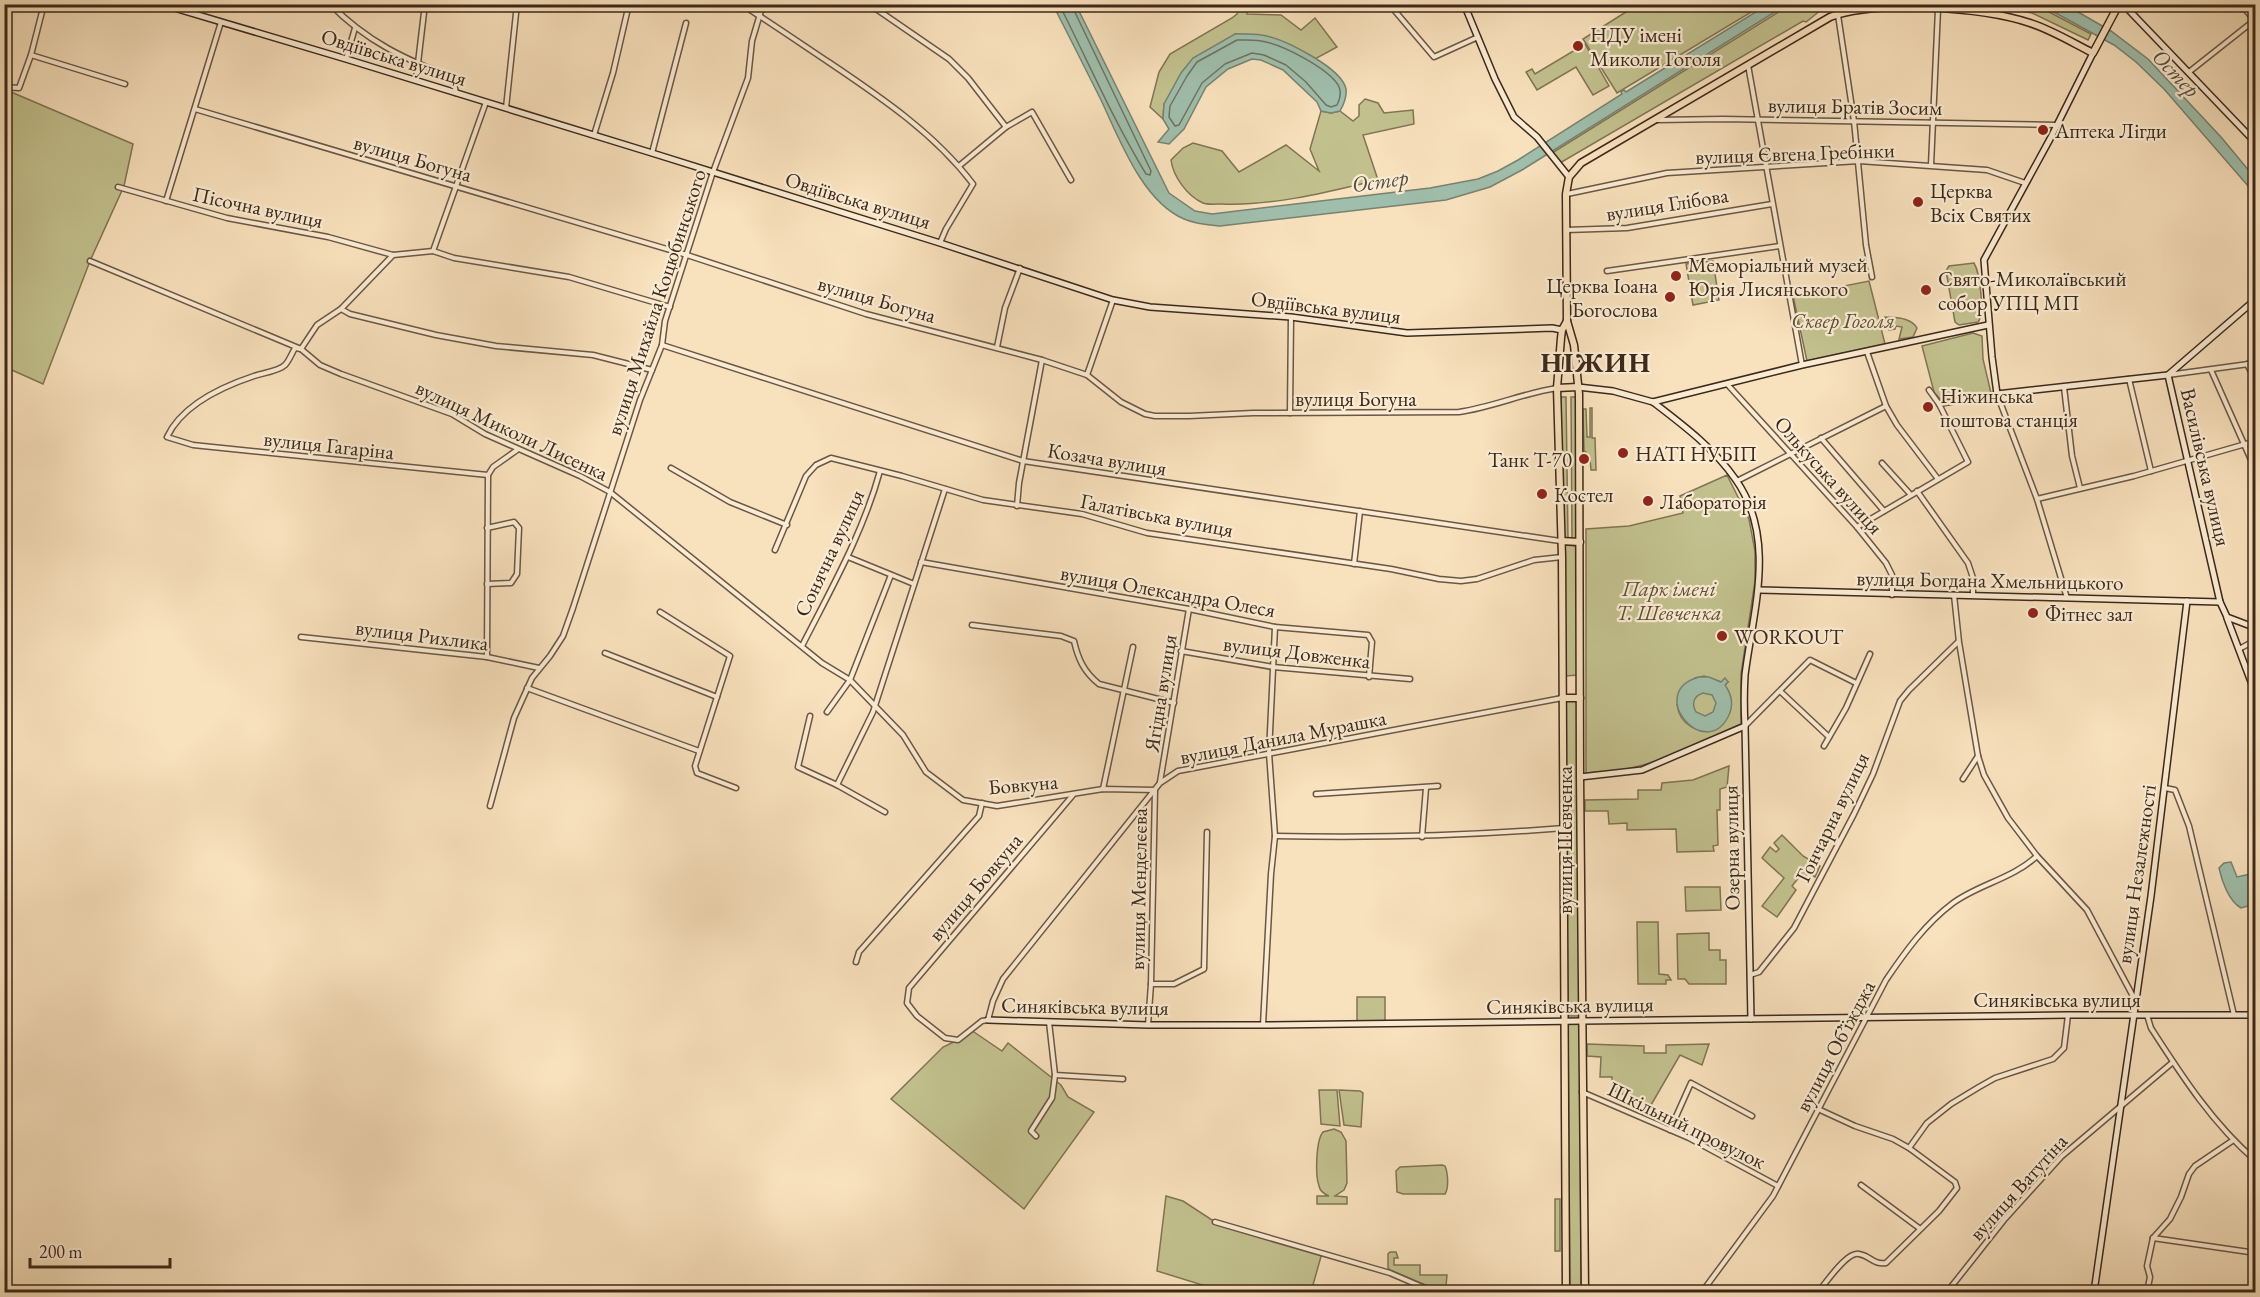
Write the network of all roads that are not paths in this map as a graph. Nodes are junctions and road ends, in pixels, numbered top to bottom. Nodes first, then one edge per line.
1 (44, 4) edge
2 (161, 4) edge
3 (330, 4) edge
4 (425, 4) edge
5 (517, 4) edge
6 (629, 4) edge
7 (741, 4) edge
8 (763, 4) edge
9 (869, 4) edge
10 (1389, 4) edge
11 (1464, 4) edge
12 (1836, 4) edge
13 (2119, 4) edge
14 (2124, 4) edge
15 (2241, 4) edge
16 (1938, 8) junction
17 (1838, 14) junction
18 (760, 16) junction
19 (2255, 19) edge
20 (221, 22) junction
21 (686, 23) dead end
22 (355, 27) junction
23 (1479, 37) junction
24 (2093, 53) junction
25 (31, 55) junction
26 (346, 59) junction
27 (418, 64) junction
28 (1748, 65) junction
29 (2189, 72) junction
30 (416, 80) junction
31 (125, 84) dead end
32 (4, 87) edge
33 (456, 93) junction
34 (486, 102) junction
35 (506, 108) junction
36 (195, 110) junction
37 (1653, 120) junction
38 (1757, 120) junction
39 (1854, 121) junction
40 (1933, 122) junction
41 (2057, 125) junction
42 (1006, 127) junction
43 (594, 135) junction
44 (2256, 142) edge
45 (652, 153) junction
46 (1859, 161) junction
47 (1931, 165) junction
48 (959, 166) junction
49 (1765, 167) junction
50 (713, 172) junction
51 (1569, 177) junction
52 (1071, 180) dead end
53 (2025, 183) junction
54 (118, 187) dead end
55 (457, 187) junction
56 (1566, 191) junction
57 (166, 201) junction
58 (1772, 204) junction
59 (1566, 230) junction
60 (940, 243) junction
61 (1780, 246) junction
62 (433, 251) junction
63 (393, 255) junction
64 (687, 255) junction
65 (90, 261) dead end
66 (1020, 268) junction
67 (1607, 271) dead end
68 (1872, 278) dead end
69 (2256, 299) edge
70 (1113, 300) junction
71 (670, 307) junction
72 (341, 309) junction
73 (1292, 317) junction
74 (1567, 321) junction
75 (1988, 325) junction
76 (1562, 330) junction
77 (1571, 330) junction
78 (662, 345) junction
79 (997, 347) junction
80 (301, 349) junction
81 (1867, 352) junction
82 (1042, 360) junction
83 (2256, 363) edge
84 (2247, 364) junction
85 (1802, 365) junction
86 (652, 370) junction
87 (2211, 370) junction
88 (1087, 375) junction
89 (2168, 375) junction
90 (2129, 379) junction
91 (2256, 381) edge
92 (1727, 383) junction
93 (1578, 387) junction
94 (2064, 387) junction
95 (1557, 388) junction
96 (1929, 390) dead end
97 (1997, 394) junction
98 (1653, 402) junction
99 (1939, 404) junction
100 (1886, 406) junction
101 (1290, 414) junction
102 (1821, 438) junction
103 (2256, 441) edge
104 (2244, 445) junction
105 (518, 449) junction
106 (1791, 454) junction
107 (1023, 461) junction
108 (2189, 461) junction
109 (1882, 463) dead end
110 (670, 468) dead end
111 (880, 471) junction
112 (2151, 471) junction
113 (2256, 471) edge
114 (488, 475) junction
115 (1938, 479) junction
116 (1737, 481) junction
117 (2080, 488) junction
118 (945, 489) junction
119 (1917, 491) junction
120 (610, 492) junction
121 (1911, 495) junction
122 (2037, 499) junction
123 (1017, 506) junction
124 (1884, 511) junction
125 (1360, 512) junction
126 (787, 525) junction
127 (1857, 527) junction
128 (487, 528) junction
129 (1561, 542) junction
130 (1580, 542) junction
131 (775, 550) dead end
132 (848, 557) junction
133 (1562, 557) junction
134 (921, 562) junction
135 (1354, 564) junction
136 (891, 575) junction
137 (487, 584) junction
138 (914, 584) junction
139 (1759, 591) junction
140 (1892, 594) junction
141 (1954, 595) junction
142 (1973, 596) junction
143 (2067, 598) junction
144 (2187, 601) junction
145 (2220, 602) junction
146 (1189, 609) junction
147 (660, 612) dead end
148 (2227, 617) junction
149 (972, 625) dead end
150 (1275, 627) junction
151 (2256, 628) edge
152 (301, 637) dead end
153 (2256, 640) edge
154 (1959, 642) junction
155 (802, 646) junction
156 (1133, 646) dead end
157 (2238, 649) junction
158 (1181, 651) junction
159 (605, 653) dead end
160 (1870, 654) dead end
161 (487, 657) junction
162 (1273, 667) junction
163 (539, 668) junction
164 (1370, 677) junction
165 (1410, 679) dead end
166 (850, 680) junction
167 (1856, 683) junction
168 (527, 688) junction
169 (1123, 691) junction
170 (1780, 692) junction
171 (2256, 695) edge
172 (717, 697) junction
173 (1562, 698) junction
174 (1580, 698) junction
175 (1174, 703) junction
176 (875, 705) junction
177 (826, 712) dead end
178 (810, 717) dead end
179 (1745, 726) junction
180 (1829, 737) junction
181 (1824, 746) dead end
182 (699, 751) junction
183 (1269, 753) junction
184 (1978, 756) junction
185 (1580, 777) junction
186 (1964, 779) dead end
187 (1160, 783) junction
188 (837, 785) junction
189 (1438, 786) dead end
190 (736, 788) dead end
191 (1426, 788) junction
192 (2164, 788) junction
193 (1103, 789) junction
194 (1155, 790) junction
195 (1073, 794) junction
196 (1317, 794) dead end
197 (982, 804) junction
198 (490, 806) dead end
199 (885, 812) dead end
200 (1564, 828) junction
201 (1207, 832) dead end
202 (1275, 836) junction
203 (1422, 837) junction
204 (2037, 856) junction
205 (856, 962) dead end
206 (1750, 975) junction
207 (1151, 984) junction
208 (2136, 1001) junction
209 (907, 1003) joint
210 (2068, 1015) junction
211 (2147, 1015) junction
212 (2234, 1015) junction
213 (2256, 1015) edge
214 (2133, 1016) junction
215 (1866, 1018) junction
216 (1751, 1019) junction
217 (988, 1020) junction
218 (1049, 1021) junction
219 (1564, 1021) junction
220 (1582, 1021) junction
221 (1148, 1025) junction
222 (1263, 1025) junction
223 (2173, 1062) junction
224 (1055, 1076) junction
225 (1123, 1079) dead end
226 (1582, 1092) junction
227 (2121, 1106) junction
228 (1818, 1109) junction
229 (1752, 1116) dead end
230 (1670, 1130) junction
231 (1036, 1136) dead end
232 (2232, 1141) junction
233 (1909, 1148) junction
234 (2256, 1161) edge
235 (1861, 1185) dead end
236 (1778, 1186) junction
237 (1215, 1222) dead end
238 (1919, 1228) junction
239 (2153, 1238) junction
240 (2256, 1253) edge
241 (2147, 1290) edge
242 (1434, 1293) edge
243 (1566, 1293) edge
244 (1585, 1293) edge
245 (1702, 1293) edge
246 (1818, 1293) edge
247 (1947, 1293) edge
248 (2094, 1293) edge
249 (2183, 1293) edge

1 - 25 street
2 - 20 street, Овдіївська вулиця
3 - 22 street
4 - 27 street
5 - 35 street
6 - 43 street
7 - 18 street
8 - 18 street, вулиця Михайла Коцюбинського
9 - 42 street
10 - 23 street
11 - 23 street
12 - 17 street
13 - 24 main road
14 - 29 street
15 - 19 street
16 - 17 main road
16 - 24 main road
16 - 40 street
17 - 28 main road
17 - 39 street
18 - 48 street
18 - 50 street, вулиця Михайла Коцюбинського
19 - 29 street
20 - 26 street, Овдіївська вулиця
20 - 36 street
21 - 45 street
22 - 26 street
22 - 27 street
23 - 51 street
24 - 41 street
25 - 31 street
25 - 32 street
26 - 30 street, Овдіївська вулиця
27 - 30 street
27 - 33 street
28 - 37 main road
28 - 38 street
29 - 44 street
30 - 33 street, Овдіївська вулиця
33 - 34 street, Овдіївська вулиця
34 - 35 street, Овдіївська вулиця
34 - 55 street
35 - 43 street, Овдіївська вулиця
36 - 55 street, вулиця Богуна
36 - 57 street
37 - 38 street, вулиця Братів Зосим
37 - 51 main road
38 - 39 street, вулиця Братів Зосим
38 - 49 street
39 - 40 street, вулиця Братів Зосим
39 - 46 street
40 - 41 street, вулиця Братів Зосим
40 - 47 street
41 - 53 street
42 - 48 street
42 - 52 street
43 - 45 street, Овдіївська вулиця
45 - 50 street, Овдіївська вулиця
46 - 47 street, вулиця Євгена Гребінки
46 - 49 street, вулиця Євгена Гребінки
46 - 68 street
47 - 53 street, вулиця Євгена Гребінки
48 - 60 street
49 - 56 street, вулиця Євгена Гребінки
49 - 58 street
50 - 60 street, Овдіївська вулиця
50 - 64 street, вулиця Михайла Коцюбинського
51 - 56 main road
53 - 75 street
54 - 57 street, Пісочна вулиця
55 - 62 street
55 - 64 street, вулиця Богуна
56 - 59 main road
57 - 63 street, Пісочна вулиця
58 - 59 street, вулиця Глібова
58 - 61 street
59 - 74 main road
60 - 66 street, Овдіївська вулиця
61 - 67 street
61 - 85 street
62 - 63 street
62 - 71 street
63 - 72 street
64 - 71 street, вулиця Михайла Коцюбинського
64 - 79 street, вулиця Богуна
65 - 80 street, вулиця Миколи Лисенка
66 - 70 street, Овдіївська вулиця
66 - 79 street
69 - 89 street
70 - 73 street, Овдіївська вулиця
70 - 88 street
71 - 78 street, вулиця Михайла Коцюбинського
72 - 80 street
72 - 86 street
73 - 76 street, Овдіївська вулиця
73 - 101 street
74 - 76 main road
74 - 77 main road, вулиця Шевченка
75 - 81 street
75 - 97 street
76 - 77 main road
76 - 95 main road, вулиця Шевченка
77 - 93 main road, вулиця Шевченка
78 - 86 street, вулиця Михайла Коцюбинського
78 - 107 street, Козача вулиця
79 - 82 street, вулиця Богуна
80 - 105 street, вулиця Миколи Лисенка
80 - 114 street, вулиця Гагаріна
81 - 85 street
81 - 100 street
82 - 88 street, вулиця Богуна
82 - 107 street
83 - 84 street
84 - 87 street
84 - 91 street
85 - 92 street
86 - 120 street, вулиця Михайла Коцюбинського
87 - 89 street
87 - 104 street
88 - 101 street, вулиця Богуна
89 - 90 street
89 - 108 street, Василівська вулиця
90 - 94 street
90 - 112 street
92 - 98 street
92 - 106 street, Олькуська вулиця
93 - 95 main road
93 - 98 street
93 - 130 main road, вулиця Шевченка
94 - 97 street
94 - 117 street
95 - 101 street, вулиця Богуна
95 - 129 main road, вулиця Шевченка
96 - 99 street
97 - 99 street
97 - 122 street
98 - 116 street, Озерна вулиця
99 - 115 street
100 - 102 street
100 - 115 street
102 - 106 street
102 - 124 street
103 - 104 street
104 - 108 street
104 - 113 street
105 - 114 street
105 - 120 street, вулиця Миколи Лисенка
106 - 116 street
106 - 127 street, Олькуська вулиця
107 - 123 street
107 - 125 street, Козача вулиця
108 - 112 street
108 - 145 street, Василівська вулиця
109 - 121 street
110 - 126 street
111 - 118 street, Галатівська вулиця
111 - 126 street, Галатівська вулиця
111 - 132 street, Сонячна вулиця
112 - 117 street
114 - 128 street
115 - 119 street
116 - 139 street, Озерна вулиця
117 - 122 street
118 - 123 street, Галатівська вулиця
118 - 134 street
119 - 121 street
119 - 142 street
120 - 155 street, вулиця Миколи Лисенка
120 - 163 street, вулиця Михайла Коцюбинського
121 - 124 street
122 - 143 street
123 - 135 street, Галатівська вулиця
124 - 127 street
125 - 129 street, Козача вулиця
125 - 135 street
126 - 131 street, Галатівська вулиця
127 - 140 street, Олькуська вулиця
128 - 137 street
128 - 137 street
129 - 130 main road
129 - 133 main road, вулиця Шевченка
130 - 174 main road, вулиця Шевченка
132 - 136 street
132 - 155 street, Сонячна вулиця
133 - 135 street, Галатівська вулиця
133 - 173 main road, вулиця Шевченка
134 - 138 street
134 - 146 street, вулиця Олександра Олеся
136 - 138 street
136 - 166 street
137 - 161 street
138 - 176 street
139 - 140 street, вулиця Богдана Хмельницького
139 - 179 street, Озерна вулиця
140 - 141 street, вулиця Богдана Хмельницького
141 - 142 street, вулиця Богдана Хмельницького
141 - 154 street
142 - 143 street, вулиця Богдана Хмельницького
143 - 144 street, вулиця Богдана Хмельницького
144 - 145 street, вулиця Богдана Хмельницького
144 - 192 street, вулиця Незалежності
145 - 148 street, Василівська вулиця
146 - 150 street, вулиця Олександра Олеся
146 - 158 street, Ягідна вулиця
147 - 172 street
148 - 151 street
148 - 157 street
149 - 169 street
150 - 162 street
150 - 164 street, вулиця Олександра Олеся
152 - 161 street, вулиця Рихлика
153 - 157 street
154 - 184 street
154 - 206 street, Гончарна вулиця
155 - 166 street, вулиця Миколи Лисенка
156 - 169 street
157 - 171 street
158 - 162 street, вулиця Довженка
158 - 175 street, Ягідна вулиця
159 - 172 street
160 - 167 street
161 - 163 street, вулиця Рихлика
162 - 164 street, вулиця Довженка
162 - 183 street
163 - 168 street, вулиця Михайла Коцюбинського
164 - 165 street, вулиця Довженка
166 - 176 street, вулиця Миколи Лисенка
166 - 177 street
167 - 170 street
167 - 180 street
168 - 182 street
168 - 198 street, вулиця Михайла Коцюбинського
169 - 175 street
169 - 193 street
170 - 179 street
170 - 180 street
172 - 182 street
173 - 174 main road
173 - 183 street, вулиця Данила Мурашка
173 - 200 main road, вулиця Шевченка
174 - 185 main road, вулиця Шевченка
175 - 187 street, Ягідна вулиця
176 - 188 street
176 - 197 street, Бовкуна
178 - 188 street
179 - 185 street
179 - 206 street, Озерна вулиця
180 - 181 street
182 - 190 street
183 - 187 street, вулиця Данила Мурашка
183 - 202 street
184 - 186 street
184 - 204 street
185 - 220 main road, вулиця Шевченка
187 - 194 street, вулиця Данила Мурашка
188 - 199 street
189 - 191 street
191 - 196 street
191 - 203 street
192 - 208 street, вулиця Незалежності
192 - 212 street
193 - 194 street, Бовкуна
193 - 195 street, Бовкуна
194 - 207 street, вулиця Менделєєва
194 - 217 street, вулиця Данила Мурашка
195 - 197 street, Бовкуна
195 - 209 street, вулиця Бовкуна
197 - 205 street
200 - 203 street
200 - 219 main road, вулиця Шевченка
201 - 207 street
202 - 203 street
202 - 222 street
204 - 208 street
204 - 215 street, вулиця Обʼїжджа
206 - 216 street, Озерна вулиця
207 - 221 street, вулиця Менделєєва
208 - 214 street, вулиця Незалежності
209 - 217 street, Синяківська вулиця
210 - 214 street, Синяківська вулиця
210 - 215 street, Синяківська вулиця
210 - 233 street
211 - 212 street, Синяківська вулиця
211 - 214 street, Синяківська вулиця
211 - 223 street
212 - 213 street, Синяківська вулиця
214 - 227 street, вулиця Незалежності
215 - 216 street, Синяківська вулиця
215 - 228 street, вулиця Обʼїжджа
216 - 220 street, Синяківська вулиця
217 - 218 street, Синяківська вулиця
218 - 221 street, Синяківська вулиця
218 - 224 street
219 - 220 street, Синяківська вулиця
219 - 222 street, Синяківська вулиця
219 - 243 main road, вулиця Шевченка
220 - 226 main road, вулиця Шевченка
221 - 222 street, Синяківська вулиця
223 - 227 street, вулиця Ватутіна
223 - 232 street
224 - 225 street
224 - 231 street
226 - 230 street, Шкільний провулок
226 - 244 main road, вулиця Шевченка
227 - 247 street, вулиця Ватутіна
227 - 248 street, вулиця Незалежності
228 - 233 street
228 - 236 street, вулиця Обʼїжджа
229 - 230 street
230 - 236 street, Шкільний провулок
232 - 234 street
232 - 239 street
233 - 238 street
235 - 238 street
236 - 245 street, вулиця Обʼїжджа
237 - 242 street
238 - 246 street
239 - 240 street
239 - 241 street
241 - 249 street

